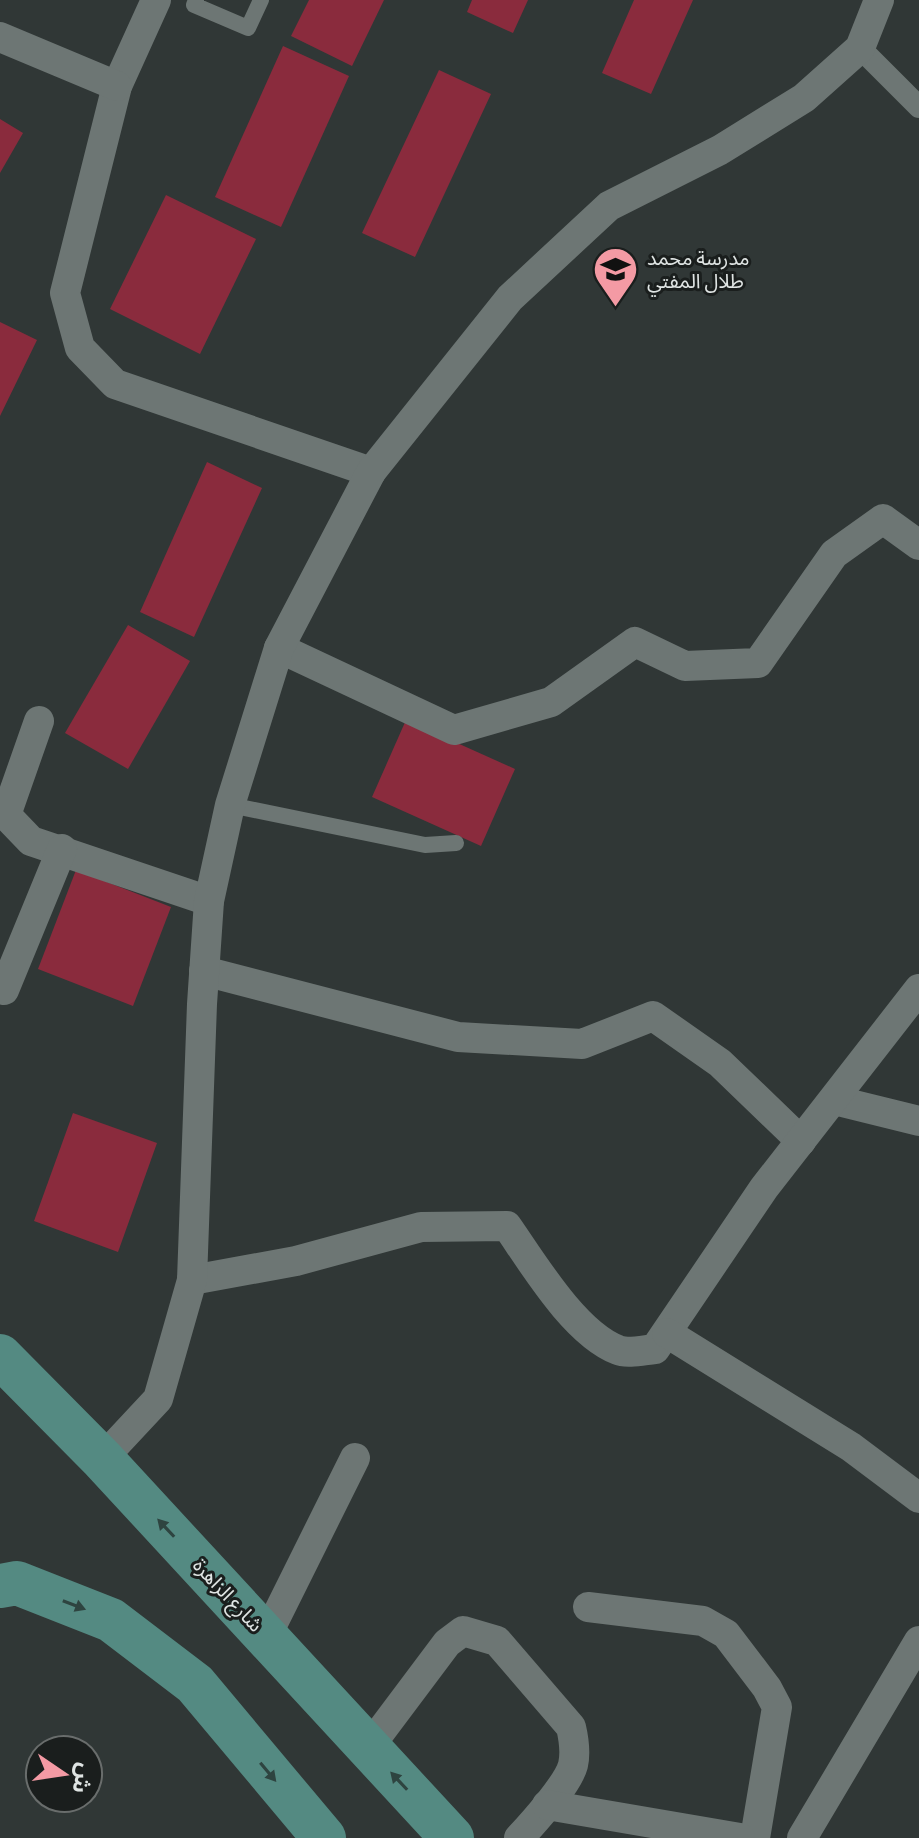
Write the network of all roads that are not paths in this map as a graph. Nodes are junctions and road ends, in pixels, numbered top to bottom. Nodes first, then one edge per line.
1 (156, 0) edge
2 (196, 0) edge
3 (261, 0) edge
4 (879, 0) edge
5 (0, 37) edge
6 (860, 48) junction
7 (117, 86) junction
8 (919, 107) edge
9 (371, 472) junction
10 (919, 545) edge
11 (279, 648) junction
12 (39, 721) dead end
13 (230, 805) junction
14 (456, 843) dead end
15 (62, 849) junction
16 (209, 901) junction
17 (204, 971) junction
18 (919, 989) edge
19 (4, 990) dead end
20 (834, 1100) junction
21 (919, 1121) edge
22 (801, 1141) junction
23 (192, 1280) junction
24 (667, 1333) junction
25 (0, 1356) edge
26 (355, 1458) dead end
27 (102, 1459) junction
28 (919, 1498) edge
29 (0, 1586) edge
30 (588, 1607) dead end
31 (266, 1637) junction
32 (919, 1641) edge
33 (369, 1747) junction
34 (547, 1805) junction
35 (318, 1836) edge
36 (452, 1838) edge
37 (519, 1838) edge
38 (740, 1838) edge
39 (755, 1838) edge
40 (802, 1838) edge

1 - 7 street
2 - 3 lane
4 - 6 street
5 - 7 street
6 - 8 street
6 - 9 street
7 - 9 street
9 - 11 street
10 - 11 street
11 - 13 street
12 - 15 street
13 - 14 lane
13 - 16 street
15 - 16 street
15 - 19 street
16 - 17 street
17 - 22 street
17 - 23 street
18 - 20 street
20 - 21 street
20 - 22 street
22 - 24 street
23 - 24 street
23 - 27 street
24 - 28 street
25 - 27 main road, شارع الزاهرة
26 - 31 street
31 -> 27 main road, شارع الزاهرة
29 -> 35 main road
30 - 39 street
31 - 33 main road, شارع الزاهرة
32 - 40 street
33 - 34 street
36 -> 33 main road, شارع الزاهرة
34 - 37 street
34 - 38 street

